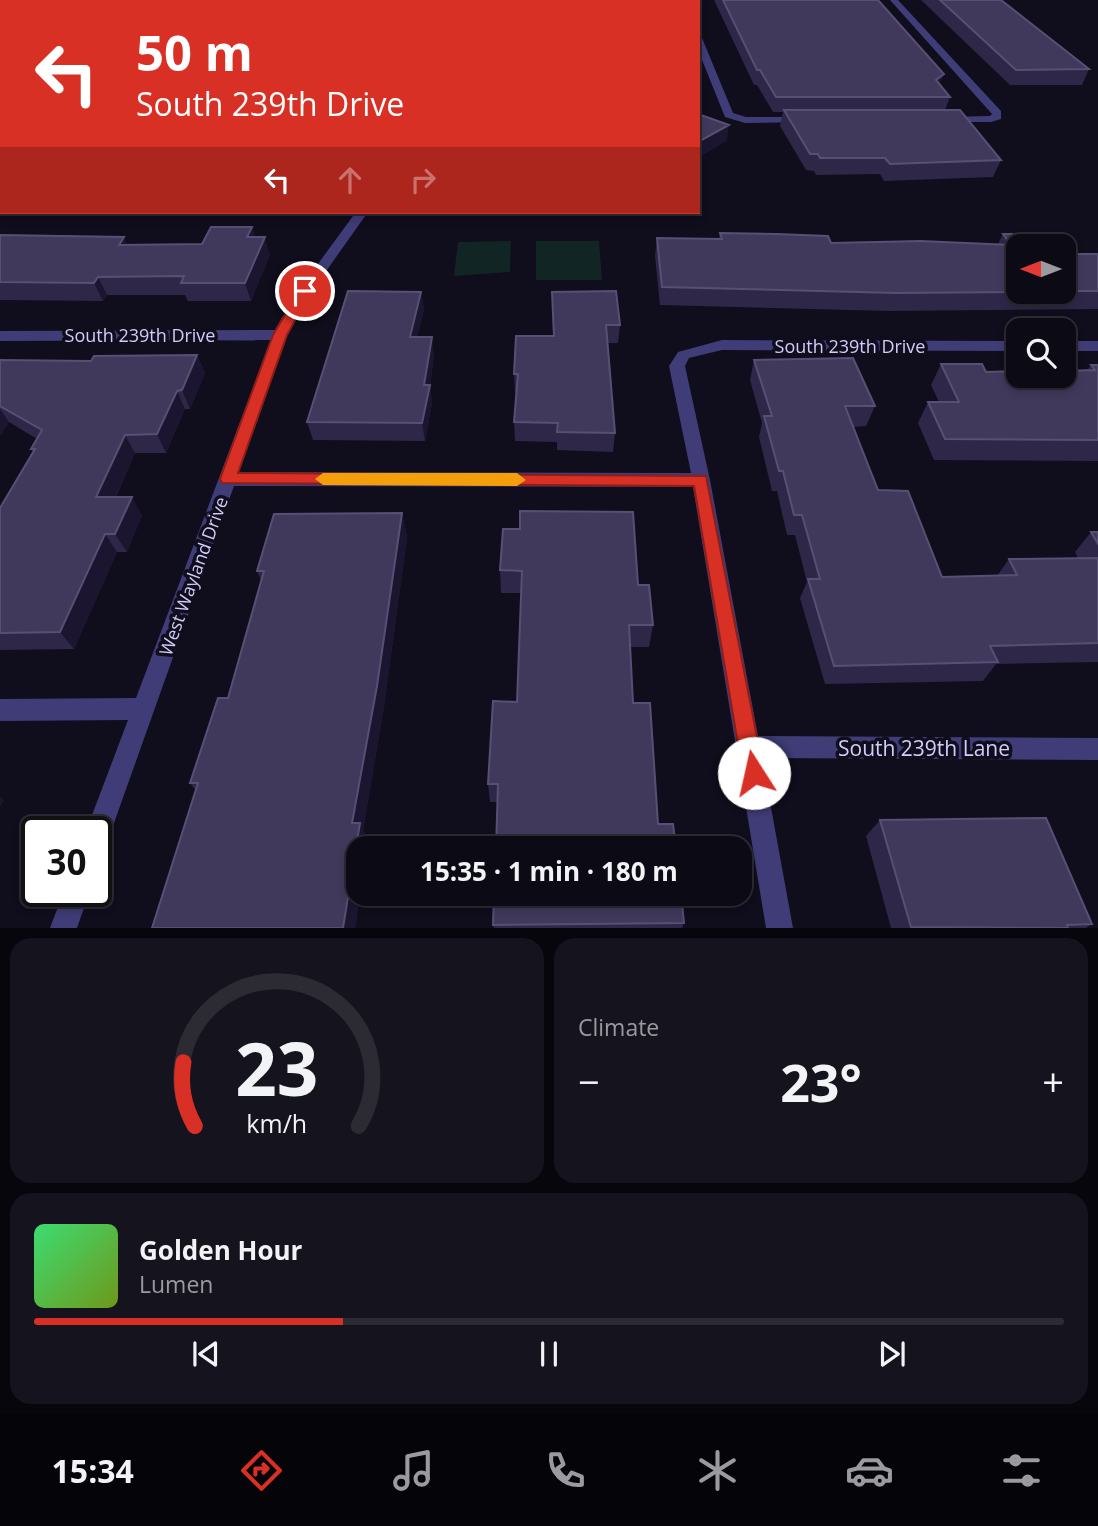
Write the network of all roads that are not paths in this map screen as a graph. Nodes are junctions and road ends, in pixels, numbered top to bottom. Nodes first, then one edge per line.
1 (894, 0) edge
2 (700, 43) edge
3 (823, 120) edge
4 (934, 120) edge
5 (361, 214) edge
6 (280, 335) junction
7 (0, 336) edge
8 (1006, 346) edge
9 (1076, 346) edge
10 (1098, 346) edge
11 (228, 479) junction
12 (701, 480) junction
13 (144, 709) junction
14 (0, 710) edge
15 (749, 747) junction
16 (1098, 749) edge
17 (104, 816) edge
18 (70, 907) edge
19 (63, 928) edge
20 (780, 928) edge

1 - 4 street
2 - 3 street
5 - 6 street, West Wayland Drive
6 - 7 street, South 239th Drive
6 - 11 street, West Wayland Drive
8 - 12 street, South 239th Drive
9 - 10 street
11 - 12 street
11 - 13 street, West Wayland Drive
12 - 15 street
13 - 14 street
13 - 17 street, West Wayland Drive
15 - 16 street, South 239th Lane
15 - 20 street
18 - 19 street

